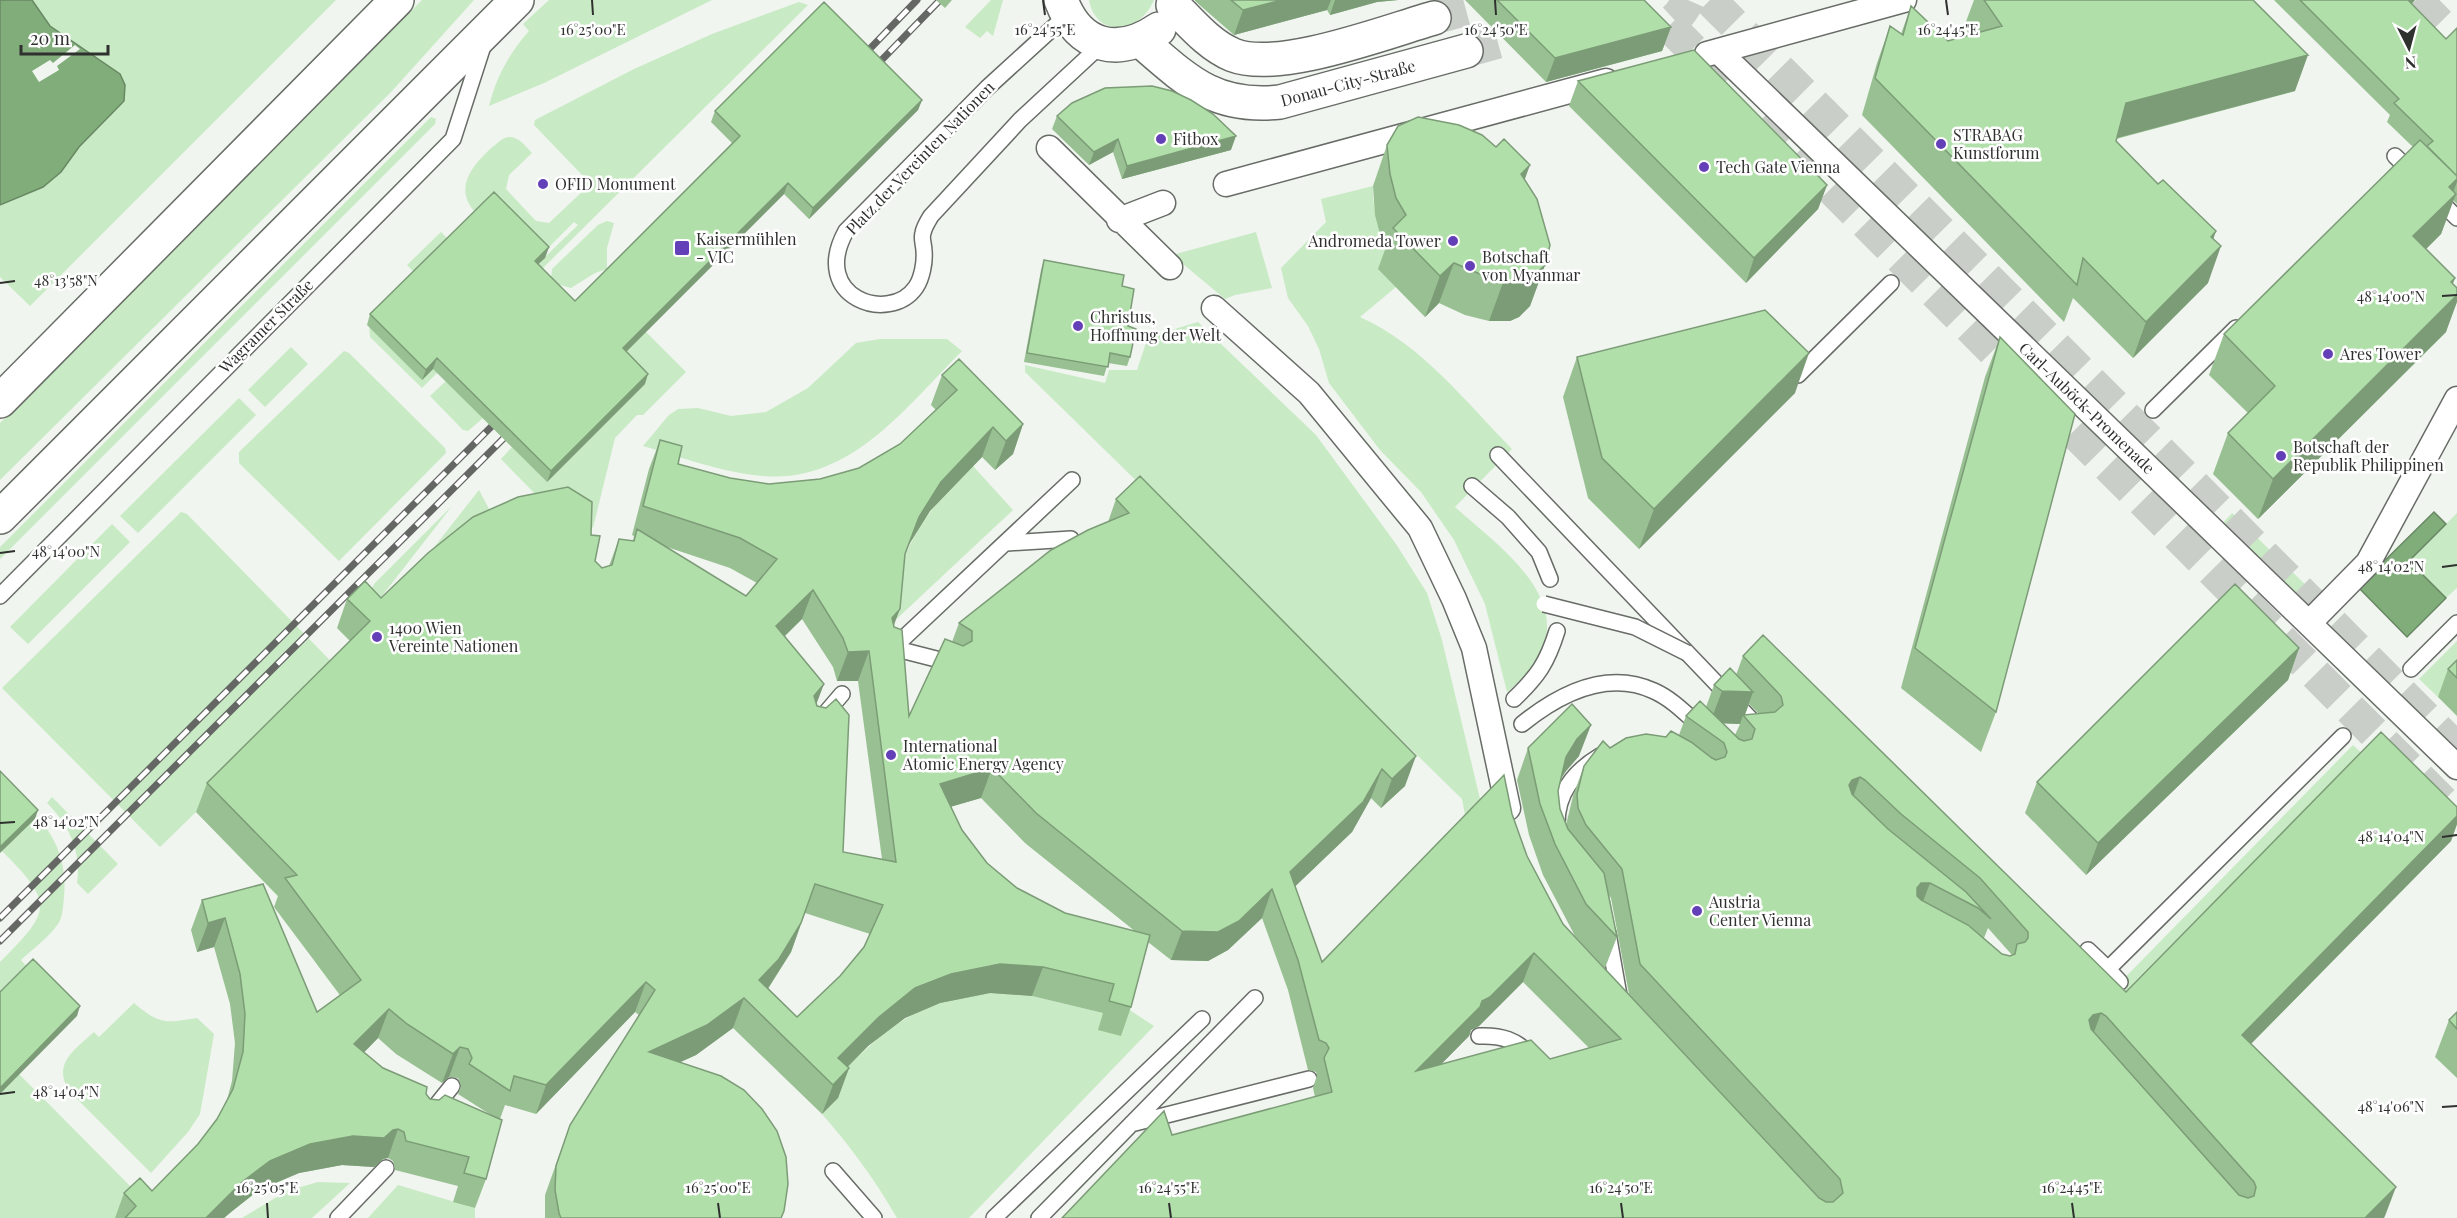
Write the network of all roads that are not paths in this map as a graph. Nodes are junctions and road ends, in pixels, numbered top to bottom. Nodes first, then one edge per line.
1 (397, 0) edge
2 (517, 0) edge
3 (1904, 0) edge
4 (1173, 3) edge
5 (1064, 8) edge
6 (1434, 18) tunnel mouth
7 (488, 30) junction
8 (1141, 41) junction
9 (1102, 44) junction
10 (1466, 51) tunnel mouth
11 (1718, 51) junction
12 (1683, 60) edge
13 (1625, 76) edge
14 (1049, 148) dead end
15 (2397, 164) edge
16 (1226, 184) dead end
17 (1163, 203) dead end
18 (2457, 218) edge
19 (1119, 220) junction
20 (1170, 267) dead end
21 (1891, 284) dead end
22 (1214, 308) dead end
23 (2246, 318) edge
24 (1798, 375) edge
25 (2457, 399) edge
26 (0, 401) edge
27 (2153, 410) dead end
28 (1498, 455) dead end
29 (1072, 480) dead end
30 (1472, 486) dead end
31 (0, 517) edge
32 (1071, 539) edge
33 (1007, 543) junction
34 (1550, 579) dead end
35 (0, 596) edge
36 (1544, 604) dead end
37 (2308, 622) junction
38 (2457, 623) edge
39 (1557, 631) dead end
40 (1687, 653) junction
41 (953, 666) edge
42 (2411, 669) dead end
43 (842, 694) dead end
44 (1514, 699) dead end
45 (1522, 724) dead end
46 (813, 728) edge
47 (1744, 733) edge
48 (1713, 735) edge
49 (2343, 736) dead end
50 (1609, 750) edge
51 (2457, 766) edge
52 (1512, 828) edge
53 (1560, 843) edge
54 (1605, 920) edge
55 (2088, 950) dead end
56 (2108, 969) junction
57 (1592, 976) edge
58 (2120, 982) edge
59 (1256, 998) dead end
60 (1625, 1011) joint
61 (1202, 1018) dead end
62 (1479, 1036) edge
63 (1543, 1068) edge
64 (1309, 1079) dead end
65 (452, 1086) edge
66 (425, 1120) edge
67 (1131, 1124) junction
68 (386, 1168) edge
69 (833, 1171) dead end
70 (338, 1218) edge
71 (874, 1218) edge
72 (994, 1218) edge
73 (1039, 1218) edge

1 - 26 main road
2 - 7 main road, Wagramer Straße
3 - 11 street
4 - 6 main road
4 - 8 main road
5 - 9 main road, Platz der Vereinten Nationen
5 - 9 lane, Platz der Vereinten Nationen
7 - 31 main road, Wagramer Straße
7 - 35 lane, Wagramer Straße
8 - 9 main road
8 - 10 main road, Donau-City-Straße
11 - 12 street
11 - 37 street, Carl-Auböck-Promenade
13 - 16 street
14 - 19 street
15 - 18 lane
17 - 19 street
19 - 20 street
21 - 24 lane
22 - 52 street
23 - 27 lane
25 - 37 street
28 - 40 lane
29 - 33 lane
30 - 34 lane
32 - 33 lane
33 - 41 lane
36 - 40 lane, bridge
37 - 51 street, Carl-Auböck-Promenade
38 - 42 lane
39 - 44 lane
40 - 47 lane
43 - 46 lane
45 - 48 lane
49 - 56 lane
50 - 53 lane
54 - 60 lane
55 - 56 lane
56 - 58 lane
57 - 60 street
59 - 67 lane
61 - 72 lane
62 - 63 lane
64 - 67 lane
65 - 66 lane
67 - 73 lane
68 - 70 lane
69 - 71 lane

